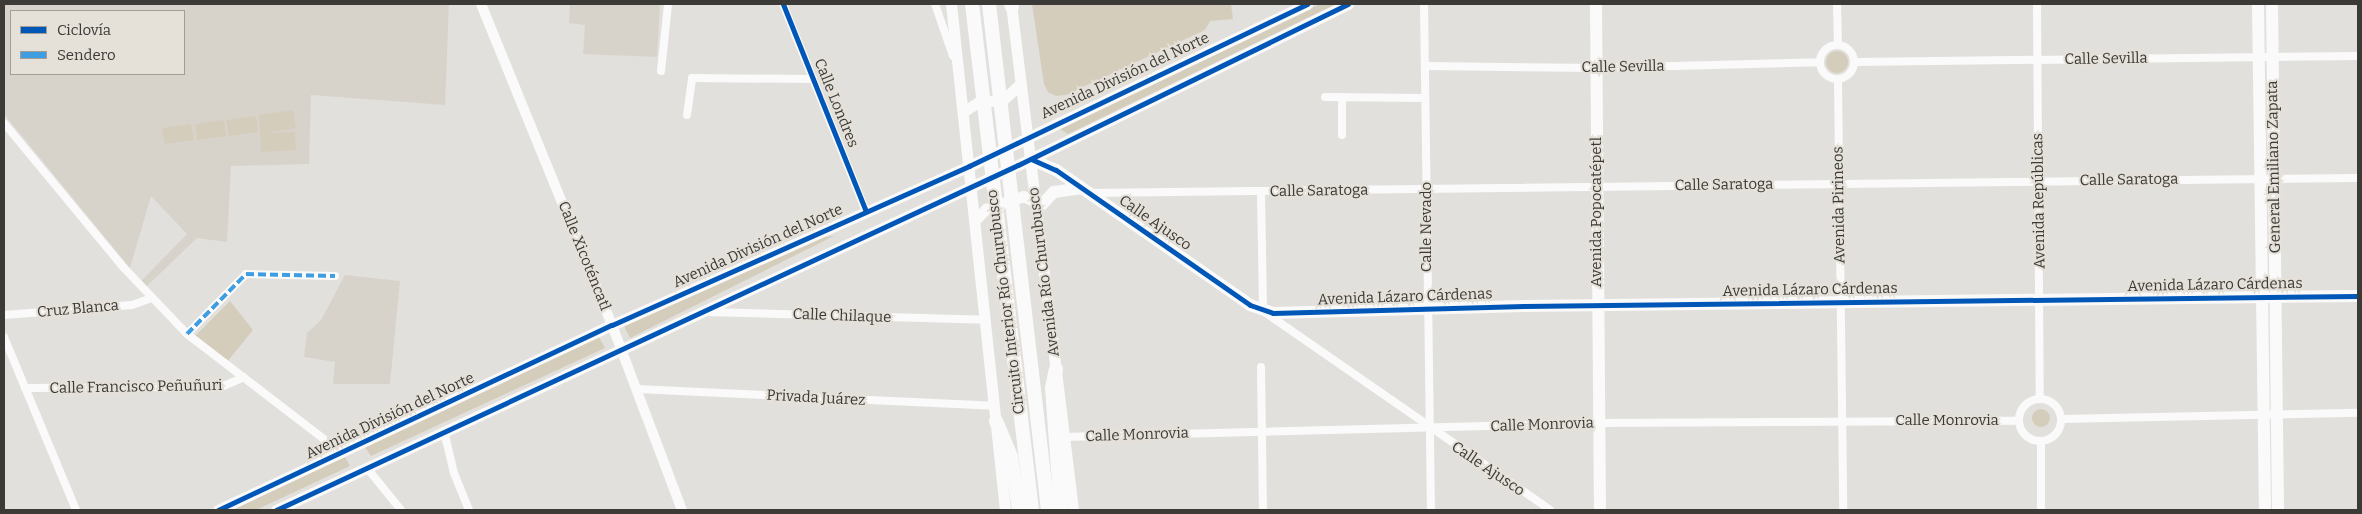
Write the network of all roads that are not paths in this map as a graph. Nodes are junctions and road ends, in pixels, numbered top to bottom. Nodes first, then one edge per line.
1 (481, 4) edge
2 (668, 4) edge
3 (783, 4) edge
4 (934, 4) edge
5 (950, 4) edge
6 (972, 4) edge
7 (989, 4) edge
8 (1307, 4) edge
9 (1348, 4) edge
10 (1424, 4) edge
11 (1596, 4) edge
12 (1837, 4) edge
13 (2037, 4) edge
14 (2258, 4) edge
15 (2272, 4) edge
16 (1011, 5) edge
17 (1838, 44) junction
18 (2272, 56) junction
19 (2358, 56) edge
20 (2259, 57) junction
21 (2037, 60) junction
22 (1820, 62) junction
23 (1854, 62) junction
24 (1426, 66) junction
25 (1596, 68) junction
26 (958, 70) junction
27 (661, 71) dead end
28 (813, 79) junction
29 (1838, 79) junction
30 (1021, 83) junction
31 (961, 96) junction
32 (1325, 97) dead end
33 (1342, 97) junction
34 (1425, 98) junction
35 (1004, 99) junction
36 (977, 103) junction
37 (1024, 109) junction
38 (963, 112) junction
39 (687, 115) dead end
40 (4, 124) edge
41 (1342, 135) dead end
42 (1028, 136) junction
43 (1030, 159) junction
44 (969, 166) junction
45 (2260, 178) junction
46 (2275, 178) junction
47 (2358, 178) edge
48 (2038, 182) junction
49 (1839, 184) junction
50 (971, 186) junction
51 (1597, 187) junction
52 (1426, 189) junction
53 (1086, 190) junction
54 (1261, 192) junction
55 (1036, 206) junction
56 (866, 211) junction
57 (974, 220) junction
58 (335, 276) dead end
59 (2358, 296) edge
60 (2262, 297) junction
61 (2276, 297) junction
62 (151, 298) junction
63 (2040, 300) junction
64 (1840, 302) junction
65 (1598, 306) junction
66 (1427, 308) junction
67 (1263, 311) junction
68 (699, 312) junction
69 (4, 315) edge
70 (985, 320) junction
71 (612, 325) junction
72 (187, 334) junction
73 (4, 337) edge
74 (621, 348) junction
75 (1261, 367) dead end
76 (1056, 369) junction
77 (244, 377) junction
78 (25, 388) junction
79 (637, 390) junction
80 (2040, 399) junction
81 (994, 406) junction
82 (2358, 413) edge
83 (2270, 414) junction
84 (2061, 419) junction
85 (1842, 420) junction
86 (996, 421) junction
87 (2019, 421) junction
88 (1600, 423) junction
89 (1428, 428) junction
90 (1262, 430) junction
91 (444, 432) junction
92 (1064, 437) junction
93 (2041, 441) junction
94 (342, 452) junction
95 (367, 468) junction
96 (76, 510) edge
97 (218, 510) edge
98 (276, 510) edge
99 (401, 510) edge
100 (468, 510) edge
101 (682, 510) edge
102 (1005, 510) edge
103 (1019, 510) edge
104 (1032, 510) edge
105 (1048, 510) edge
106 (1061, 510) edge
107 (1073, 510) edge
108 (1263, 510) edge
109 (1431, 510) edge
110 (1550, 510) edge
111 (1600, 510) edge
112 (1843, 510) edge
113 (2041, 510) edge
114 (2264, 510) edge
115 (2278, 510) edge

1 - 71 street, Calle Xicoténcatl
2 - 27 street
3 - 28 street, Calle Londres
4 - 26 street
5 - 26 main road
6 - 104 highway, Circuito Interior Río Churubusco
7 - 105 highway, Circuito Interior Río Churubusco
8 - 42 main road, Avenida División del Norte
9 - 43 main road, Avenida División del Norte
10 - 24 street, Calle Nevado
11 - 25 main road, Avenida Popocatépetl
12 - 17 street
13 - 21 street, Avenida Repúblicas
14 - 20 main road, General Emiliano Zapata
15 - 18 main road, General Emiliano Zapata
16 - 30 main road, Avenida Río Churubusco
17 - 22 street
17 - 23 street
18 - 19 street, Calle Sevilla
18 - 20 street, Calle Sevilla
18 - 46 main road, General Emiliano Zapata
20 - 21 street, Calle Sevilla
20 - 45 main road, General Emiliano Zapata
21 - 23 street, Calle Sevilla
21 - 48 street, Avenida Repúblicas
22 - 25 street, Calle Sevilla
22 - 29 street
23 - 29 street
24 - 25 street, Calle Sevilla
24 - 34 street, Calle Nevado
25 - 51 main road, Avenida Popocatépetl
26 - 31 main road
28 - 39 street
28 - 56 street, Calle Londres
29 - 49 street, Avenida Pirineos
30 - 35 main road
30 - 37 main road, Avenida Río Churubusco
31 - 36 main road
31 - 38 main road
32 - 33 street
33 - 34 street
33 - 41 street
34 - 52 street, Calle Nevado
35 - 36 main road
35 - 37 main road
36 - 38 main road
37 - 42 main road, Avenida Río Churubusco
38 - 44 main road
40 - 62 street
42 - 43 main road, Avenida Río Churubusco
42 - 44 main road, Avenida División del Norte
43 - 50 main road, Avenida División del Norte
43 - 53 main road, Calle Ajusco
43 - 55 main road, Avenida Río Churubusco
44 - 50 main road
44 - 56 main road, Avenida División del Norte
45 - 46 street, Calle Saratoga
45 - 48 street, Calle Saratoga
45 - 60 main road, General Emiliano Zapata
46 - 47 street, Calle Saratoga
46 - 61 main road, General Emiliano Zapata
48 - 49 street, Calle Saratoga
48 - 63 street, Avenida Repúblicas
49 - 51 street, Calle Saratoga
49 - 64 street, Avenida Pirineos
50 - 57 main road
50 - 68 main road, Avenida División del Norte
51 - 52 street, Calle Saratoga
51 - 65 main road, Avenida Popocatépetl
52 - 54 street, Calle Saratoga
52 - 66 street, Calle Nevado
53 - 54 street, Calle Saratoga
53 - 55 main road
53 - 67 main road, Calle Ajusco
54 - 67 street
55 - 57 main road
55 - 76 main road, Avenida Río Churubusco
56 - 71 main road, Avenida División del Norte
57 - 70 main road
58 - 72 street
59 - 61 main road, Avenida Lázaro Cárdenas
60 - 61 main road, Avenida Lázaro Cárdenas
60 - 63 main road, Avenida Lázaro Cárdenas
60 - 83 main road, General Emiliano Zapata
61 - 83 main road, General Emiliano Zapata
62 - 69 street, Cruz Blanca
62 - 72 street
63 - 64 main road, Avenida Lázaro Cárdenas
63 - 80 street, Avenida Repúblicas
64 - 65 main road, Avenida Lázaro Cárdenas
64 - 85 street, Avenida Pirineos
65 - 66 main road, Avenida Lázaro Cárdenas
65 - 88 main road, Avenida Popocatépetl
66 - 67 main road, Avenida Lázaro Cárdenas
66 - 89 street, Calle Nevado
67 - 89 street, Calle Ajusco
68 - 70 street, Calle Chilaque
68 - 74 main road, Avenida División del Norte
70 - 81 main road
71 - 74 street, Calle Xicoténcatl
71 - 94 main road, Avenida División del Norte
72 - 77 street
73 - 78 street
74 - 79 street, Calle Xicoténcatl
74 - 91 main road, Avenida División del Norte
75 - 90 street
76 - 92 main road, Avenida Río Churubusco
76 - 106 highway
77 - 78 street, Calle Francisco Peñuñuri
77 - 94 street
78 - 96 street
79 - 81 street, Privada Juárez
79 - 101 street, Calle Xicoténcatl
80 - 84 street
80 - 87 street
81 - 86 main road
82 - 83 street
83 - 84 street
83 - 114 main road, General Emiliano Zapata
83 - 115 main road, General Emiliano Zapata
84 - 93 street
85 - 87 street, Calle Monrovia
85 - 88 street, Calle Monrovia
85 - 112 street, Avenida Pirineos
86 - 102 main road
86 - 103 highway
87 - 93 street
88 - 89 street, Calle Monrovia
88 - 111 main road, Avenida Popocatépetl
89 - 90 street, Calle Monrovia
89 - 109 street, Calle Nevado
89 - 110 street, Calle Ajusco
90 - 92 street, Calle Monrovia
90 - 108 street
91 - 95 main road, Avenida División del Norte
91 - 100 street
92 - 107 main road, Avenida Río Churubusco
93 - 113 street
94 - 97 main road, Avenida División del Norte
95 - 98 main road, Avenida División del Norte
95 - 99 street

